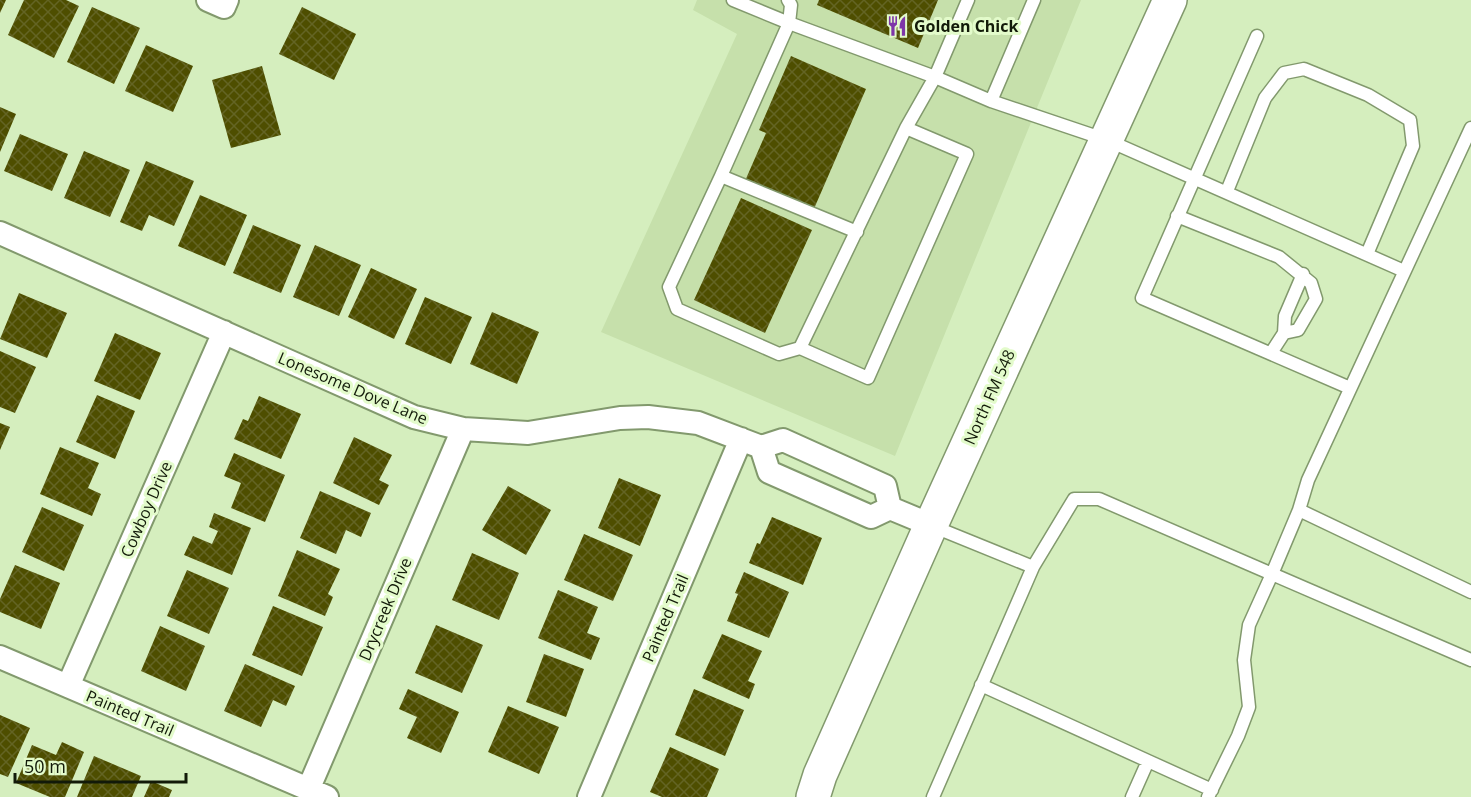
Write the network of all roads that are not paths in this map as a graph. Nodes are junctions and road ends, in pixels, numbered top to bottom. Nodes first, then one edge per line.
1 (733, 0) edge
2 (788, 0) edge
3 (968, 0) edge
4 (1034, 0) edge
5 (1170, 0) edge
6 (789, 23) junction
7 (1257, 36) dead end
8 (935, 77) junction
9 (991, 101) junction
10 (906, 128) junction
11 (1471, 128) edge
12 (1107, 140) junction
13 (721, 176) junction
14 (1194, 178) junction
15 (1227, 191) junction
16 (1177, 216) junction
17 (857, 232) junction
18 (0, 233) edge
19 (1367, 254) junction
20 (1404, 271) junction
21 (1303, 274) junction
22 (224, 332) junction
23 (1284, 333) junction
24 (800, 348) junction
25 (1271, 353) junction
26 (1350, 388) junction
27 (463, 429) junction
28 (751, 443) junction
29 (890, 508) junction
30 (1299, 510) junction
31 (931, 525) junction
32 (1033, 567) junction
33 (1272, 574) junction
34 (1471, 592) edge
35 (0, 657) edge
36 (1471, 660) edge
37 (981, 685) junction
38 (68, 686) junction
39 (1148, 761) junction
40 (318, 793) edge
41 (1210, 793) edge
42 (589, 797) edge
43 (813, 797) edge
44 (933, 797) edge
45 (1132, 797) edge

1 - 6 lane
2 - 6 lane
3 - 8 lane
4 - 9 lane
5 - 12 main road, North FM 548
6 - 8 lane
6 - 13 lane
7 - 14 lane
8 - 9 lane
8 - 10 lane
9 - 12 lane
10 - 17 lane
10 - 24 lane
11 - 20 lane
12 - 14 lane
12 - 31 main road, North FM 548
13 - 17 lane
13 - 24 lane
14 - 15 lane
14 - 16 lane
15 - 19 lane
15 - 19 lane
16 - 21 lane
16 - 25 lane
17 - 24 lane
18 - 22 street, Lonesome Dove Lane
19 - 20 lane
20 - 26 lane
21 - 23 lane
21 - 23 lane
22 - 27 street, Lonesome Dove Lane
22 - 38 street, Cowboy Drive
23 - 25 lane
25 - 26 lane
26 - 30 lane
27 - 28 street, Lonesome Dove Lane
27 - 40 street, Drycreek Drive
28 - 29 street, Lonesome Dove Lane
28 - 29 street
28 - 42 street, Painted Trail
29 - 31 street
30 - 33 lane
30 - 34 lane
31 - 32 lane
31 - 43 main road, North FM 548
32 - 33 lane
32 - 37 lane
33 - 36 lane
33 - 41 lane
35 - 38 street, Painted Trail
37 - 39 lane
37 - 44 lane
38 - 40 street, Painted Trail
39 - 41 lane
39 - 45 lane

